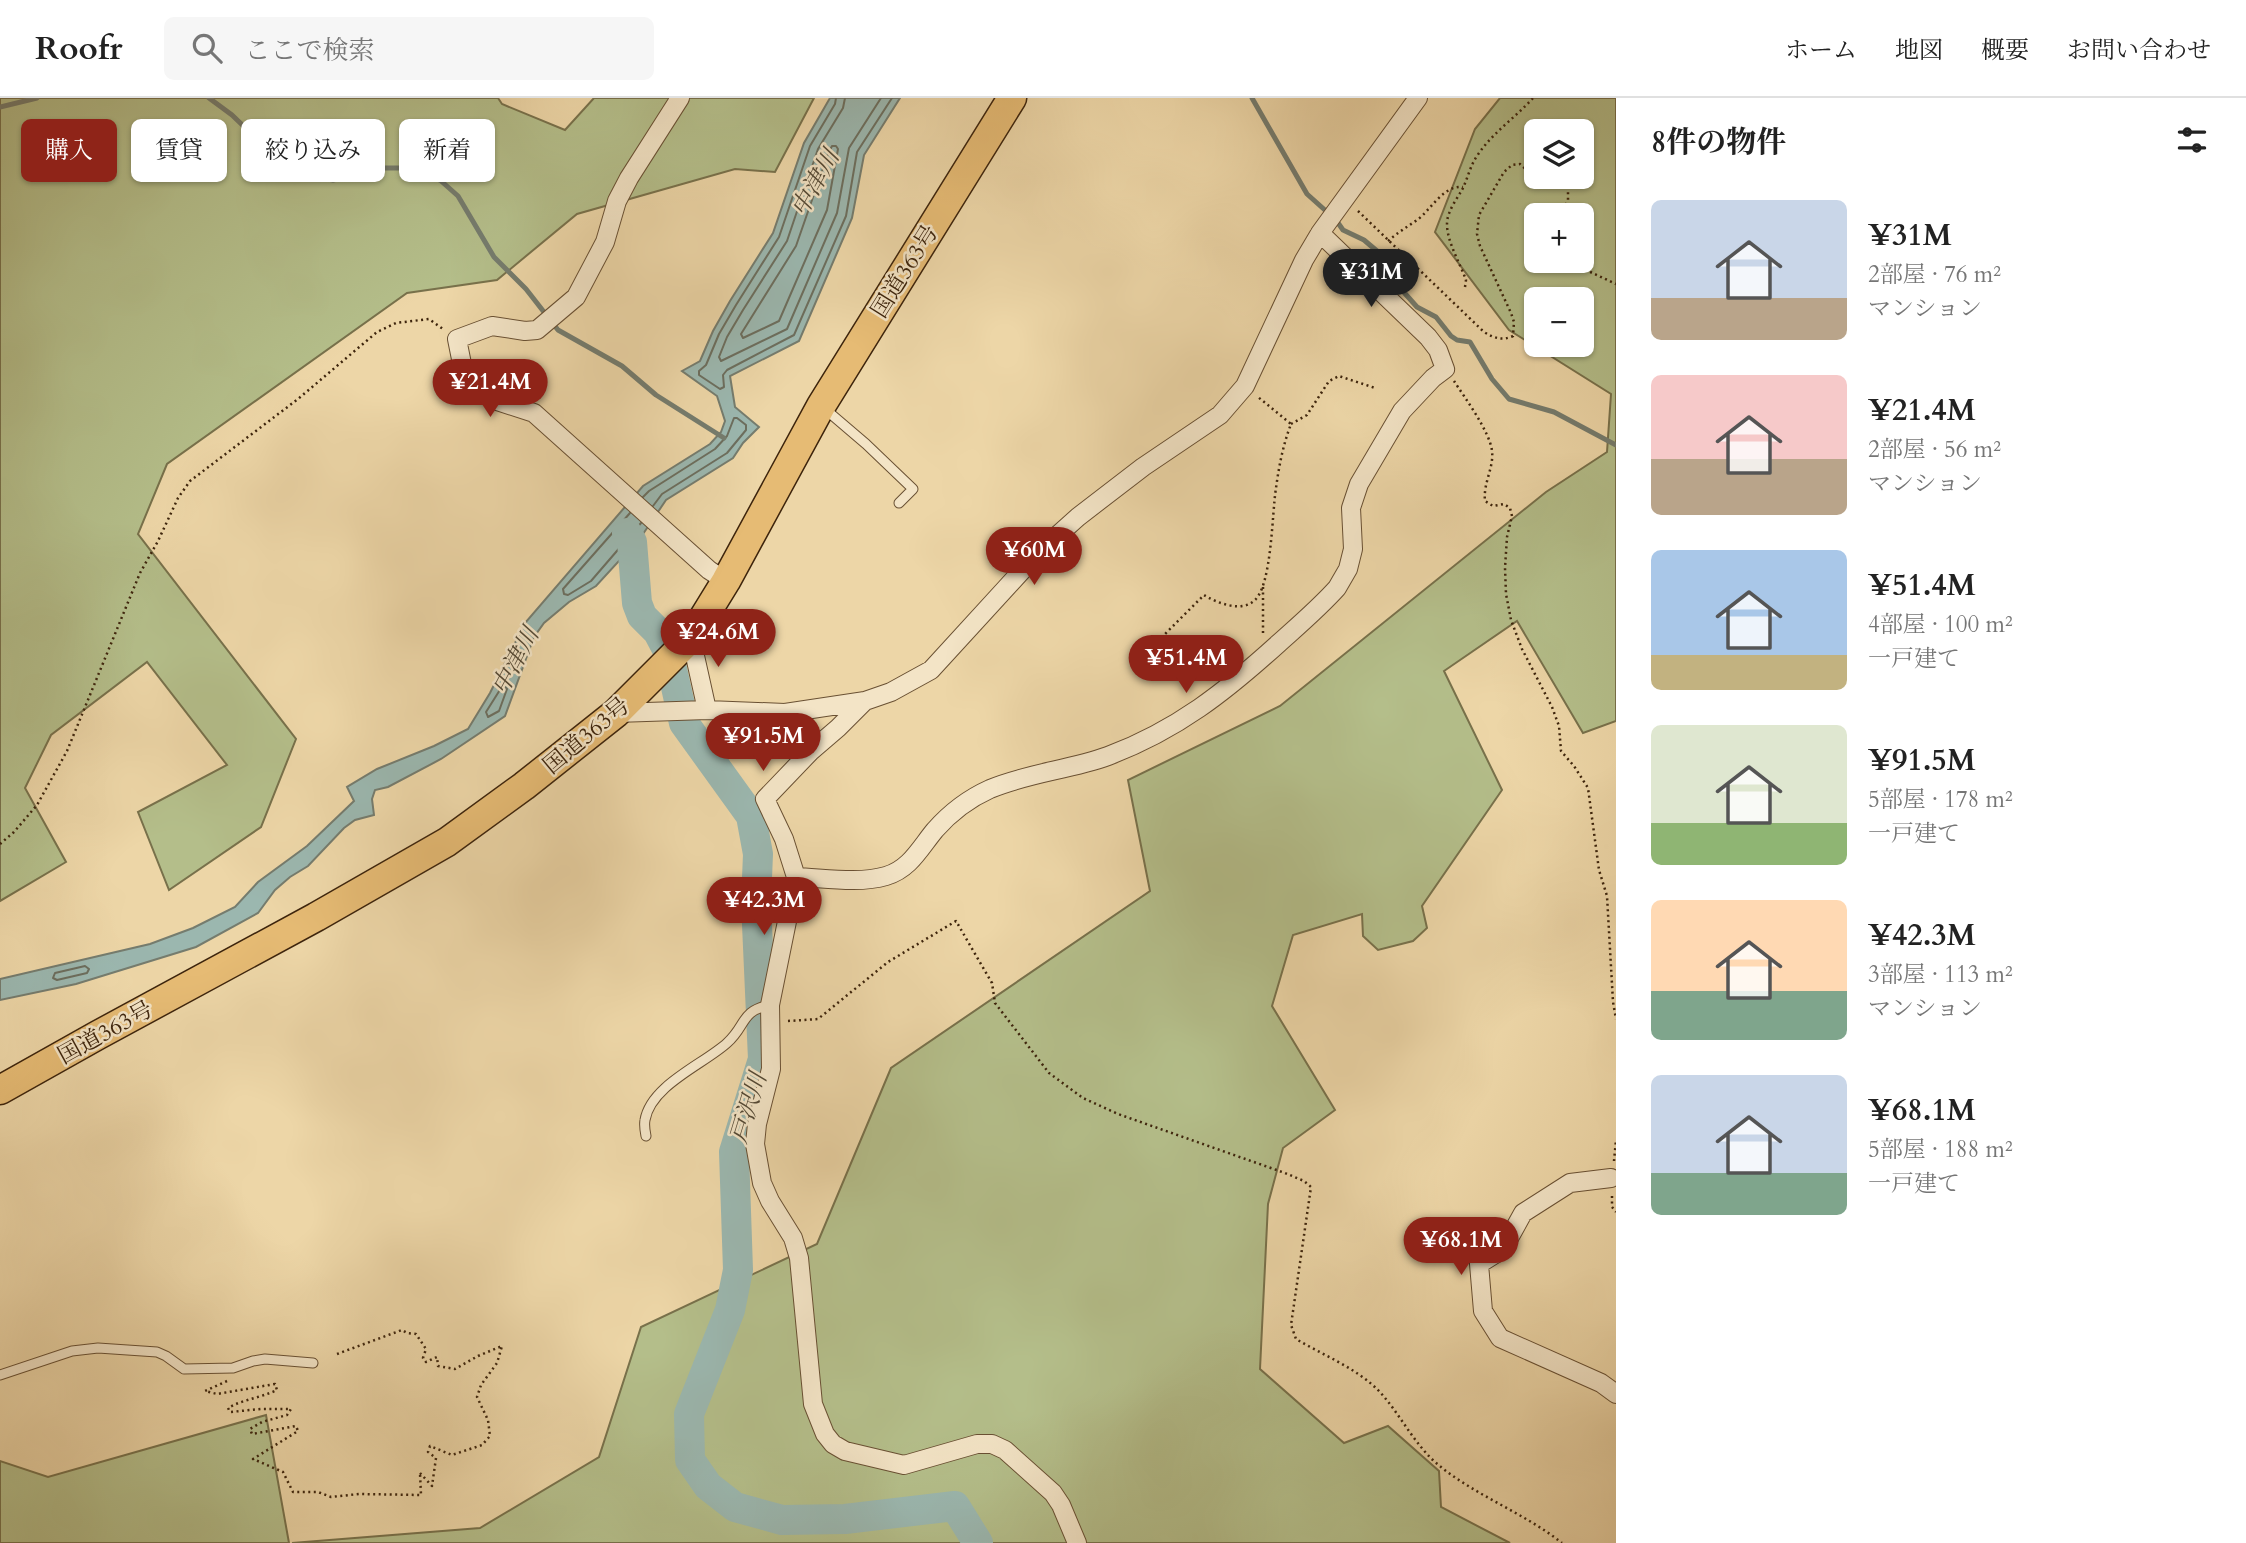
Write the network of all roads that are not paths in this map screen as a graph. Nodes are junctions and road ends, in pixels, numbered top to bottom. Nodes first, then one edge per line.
1 (680, 98) edge
2 (1012, 98) edge
3 (1418, 98) edge
4 (1320, 233) junction
5 (821, 406) junction
6 (899, 503) dead end
7 (717, 575) junction
8 (691, 638) junction
9 (865, 701) junction
10 (707, 710) junction
11 (616, 713) junction
12 (796, 877) junction
13 (771, 1005) junction
14 (0, 1090) edge
15 (646, 1136) dead end
16 (1611, 1178) road end
17 (313, 1363) dead end
18 (0, 1375) edge
19 (1616, 1394) edge
20 (1077, 1543) edge

1 - 7 street
2 - 5 highway, 国道363号
3 - 4 street
4 - 9 street
4 - 12 street
5 - 6 lane
5 - 7 highway, 国道363号
7 - 8 highway, 国道363号
8 - 10 street
8 - 11 highway, 国道363号
9 - 10 street
9 - 12 street
10 - 11 street
11 - 14 highway, 国道363号
12 - 13 street
13 - 15 lane
13 - 20 street
16 - 19 street
17 - 18 lane

